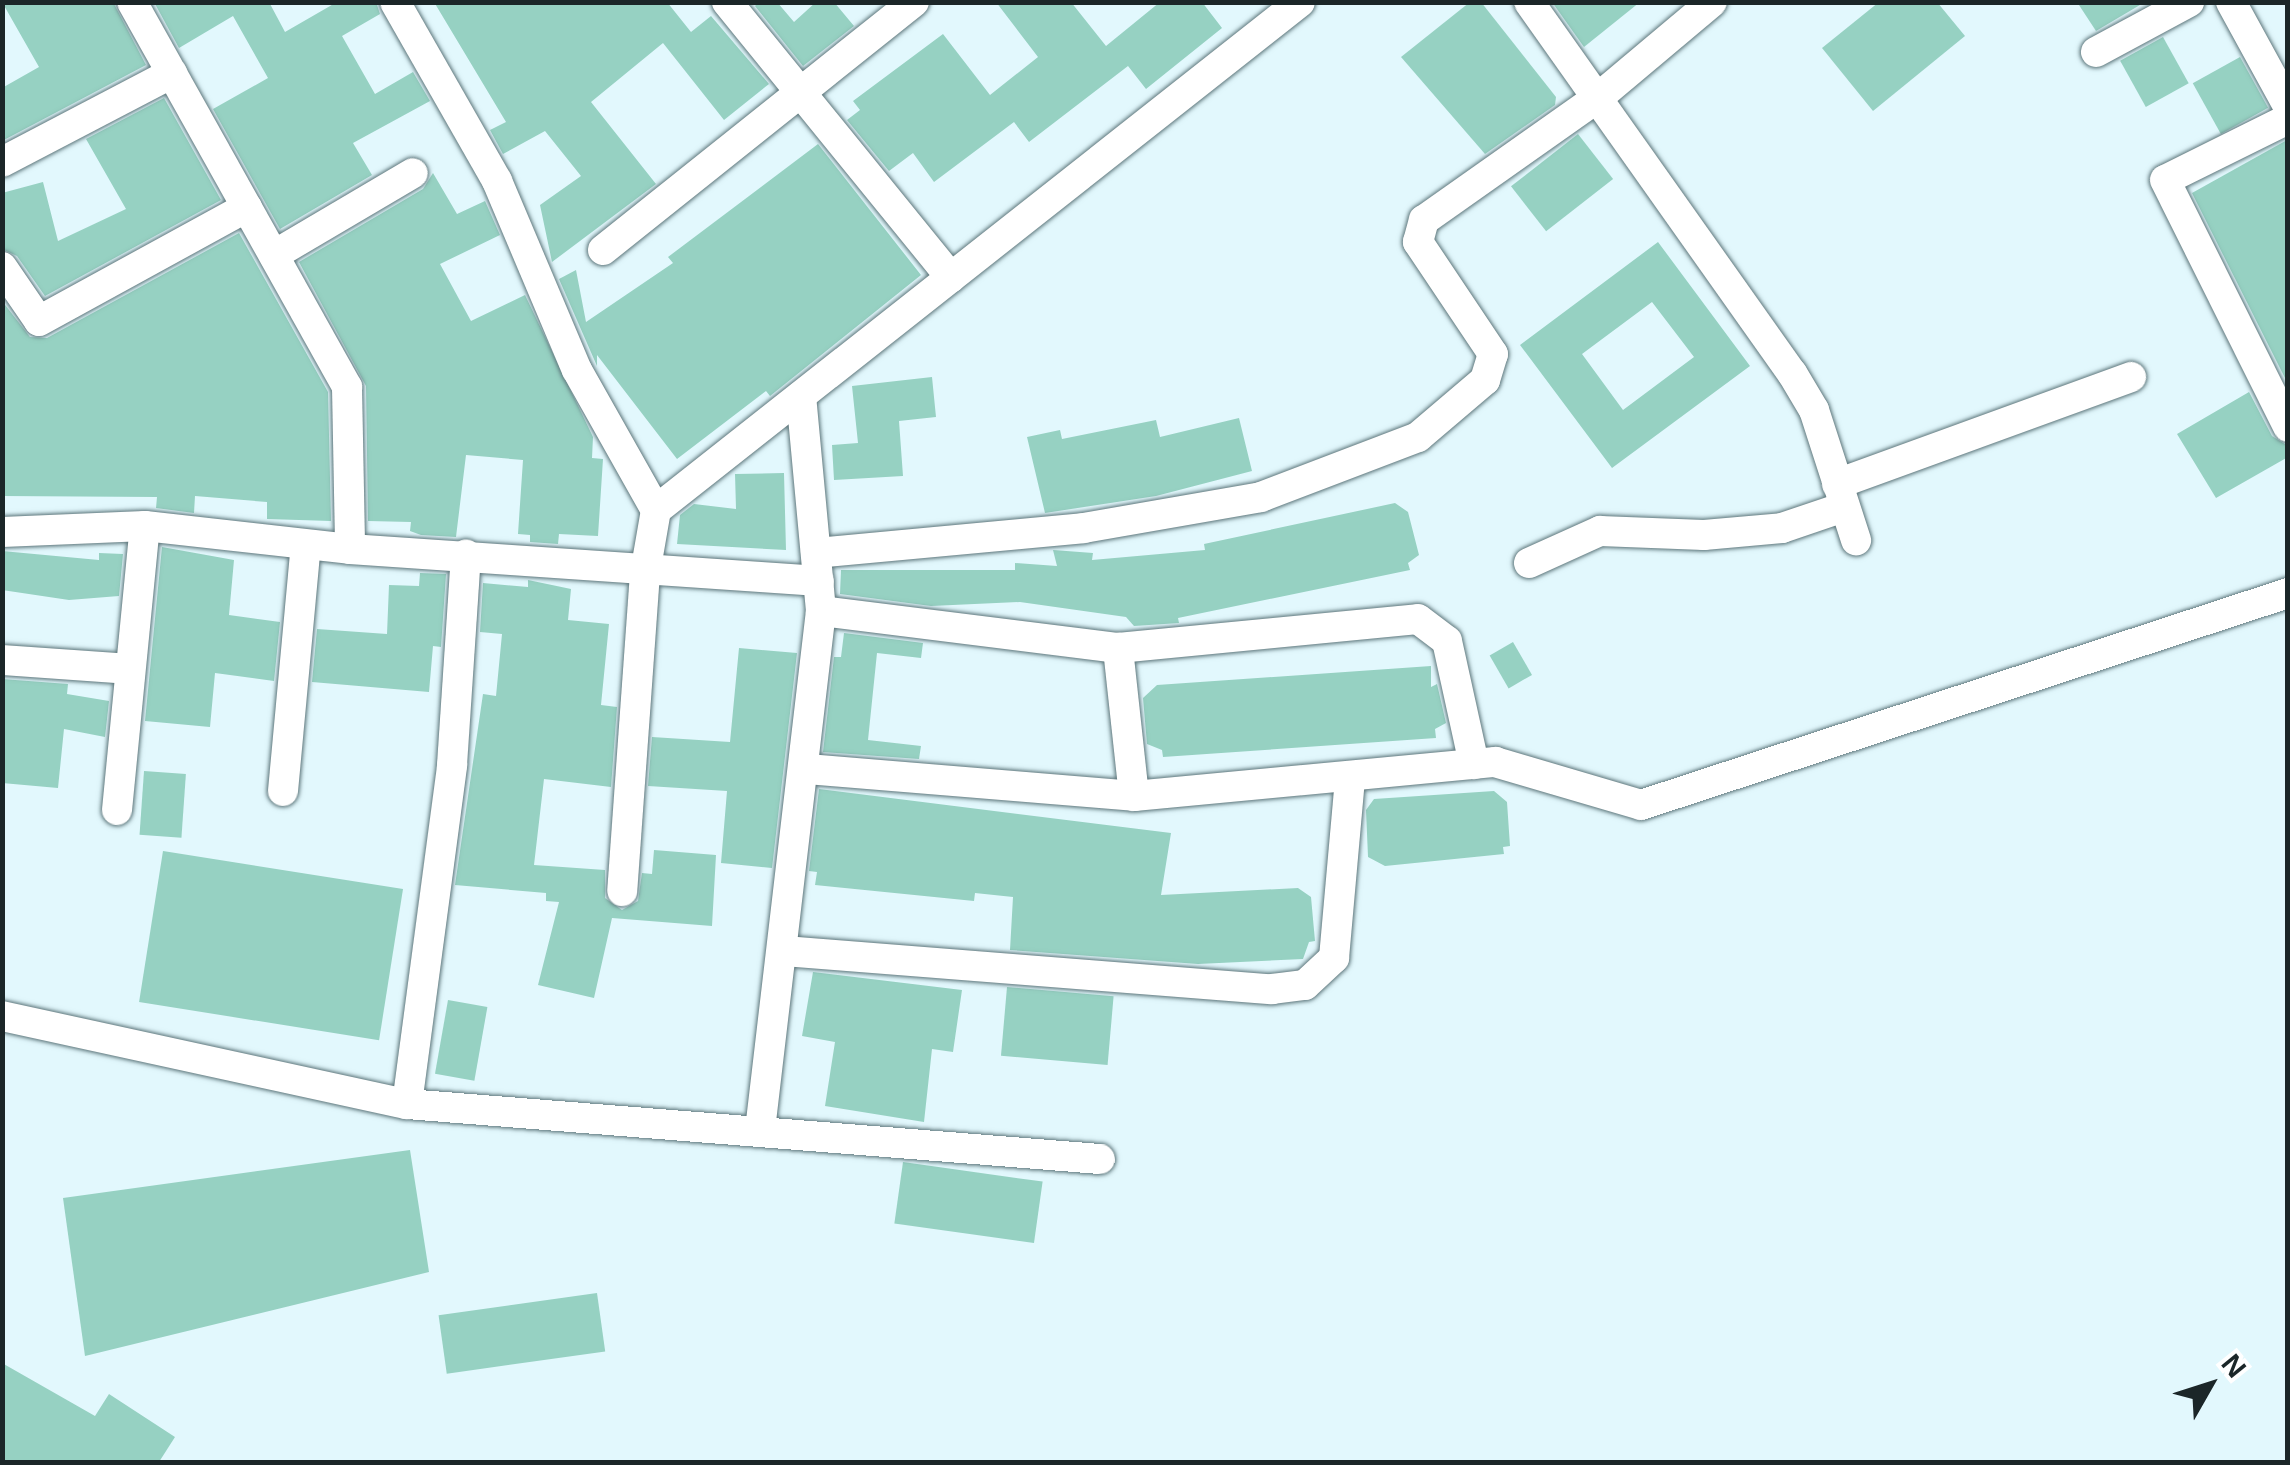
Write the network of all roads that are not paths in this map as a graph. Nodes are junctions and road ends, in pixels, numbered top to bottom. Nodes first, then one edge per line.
1 (132, 2) edge
2 (395, 2) edge
3 (727, 2) edge
4 (914, 2) edge
5 (1300, 2) edge
6 (1529, 2) edge
7 (1712, 2) edge
8 (2189, 2) edge
9 (2231, 2) edge
10 (2096, 52) dead end
11 (172, 72) junction
12 (802, 92) junction
13 (1600, 96) junction
14 (2288, 106) edge
15 (2288, 120) edge
16 (2, 162) edge
17 (413, 173) dead end
18 (247, 207) junction
19 (603, 250) dead end
20 (274, 255) junction
21 (2, 266) edge
22 (951, 278) junction
23 (2131, 377) dead end
24 (801, 396) junction
25 (2288, 426) edge
26 (1841, 496) junction
27 (656, 510) junction
28 (145, 526) junction
29 (2, 532) edge
30 (1856, 540) dead end
31 (306, 544) junction
32 (350, 550) junction
33 (466, 554) junction
34 (1529, 563) dead end
35 (645, 573) junction
36 (819, 582) junction
37 (2288, 593) edge
38 (1118, 648) junction
39 (2, 660) edge
40 (130, 669) junction
41 (1474, 764) junction
42 (807, 769) junction
43 (1350, 778) junction
44 (283, 790) dead end
45 (1134, 796) junction
46 (117, 810) dead end
47 (622, 891) dead end
48 (784, 951) junction
49 (2, 1016) edge
50 (408, 1104) junction
51 (760, 1130) junction
52 (1100, 1159) dead end

1 - 11 street
2 - 27 street
3 - 12 street
4 - 12 street
5 - 22 street
6 - 13 street
7 - 13 street
8 - 10 street
9 - 14 street
11 - 16 street
11 - 18 street
12 - 19 street
12 - 22 street
13 - 26 street
13 - 36 street
15 - 25 street
17 - 20 street
18 - 20 street
18 - 21 street
20 - 32 street
22 - 24 street
23 - 26 street
24 - 27 street
24 - 36 street
26 - 30 street
26 - 34 street
27 - 35 street
28 - 29 street
28 - 31 street
28 - 40 street
31 - 32 street
31 - 44 street
32 - 33 street
33 - 35 street
33 - 50 street
35 - 36 street
35 - 47 street
36 - 38 street
36 - 42 street
37 - 41 street
38 - 41 street
38 - 45 street
39 - 40 street
40 - 46 street
41 - 43 street
42 - 45 street
42 - 48 street
43 - 45 street
43 - 48 street
48 - 51 street
49 - 50 street
50 - 51 street
51 - 52 street

